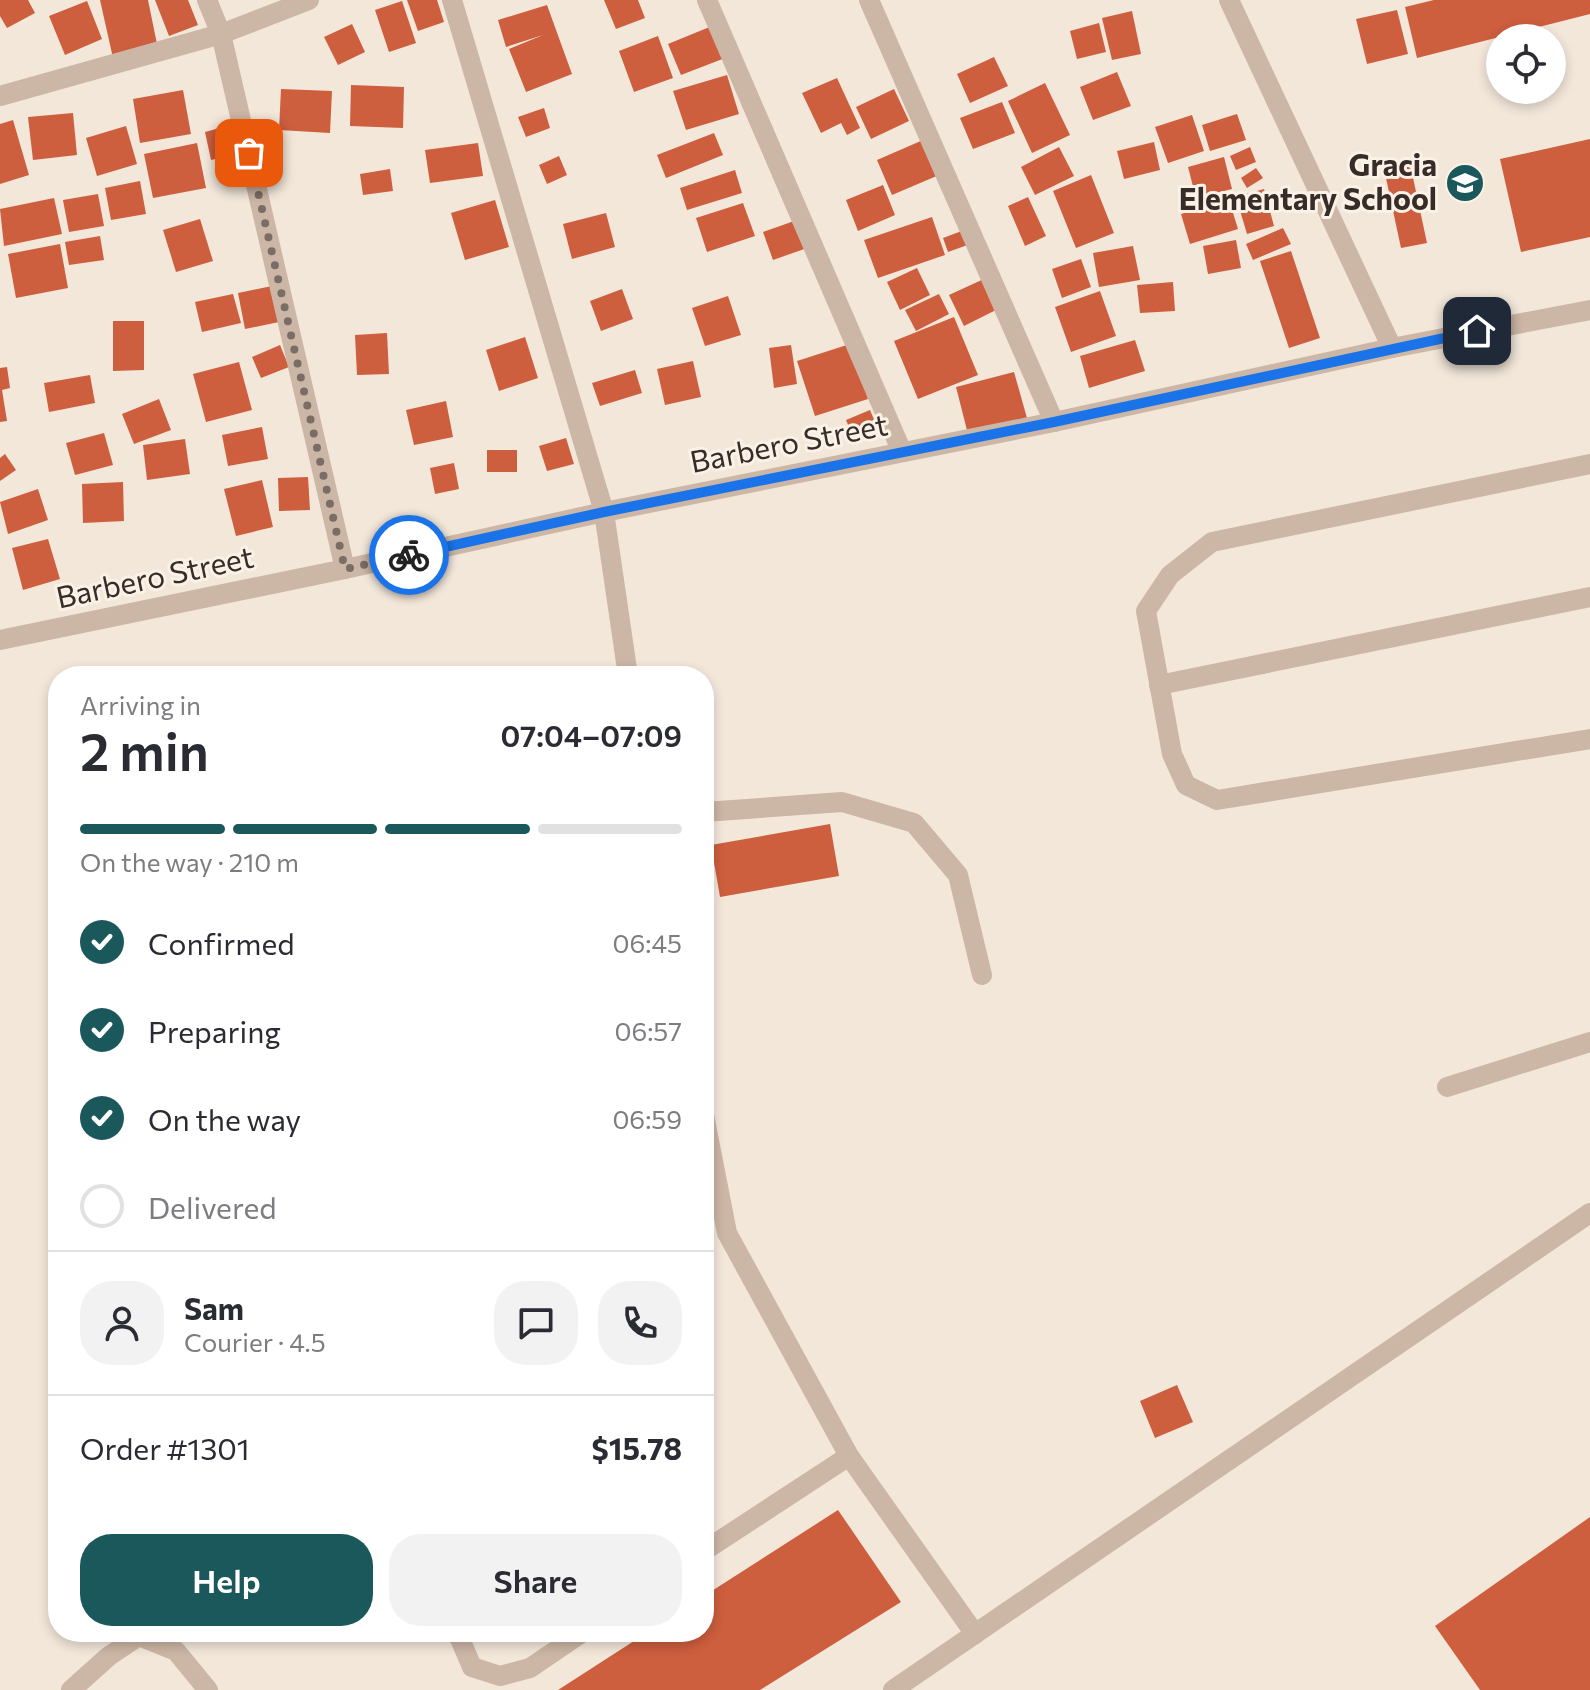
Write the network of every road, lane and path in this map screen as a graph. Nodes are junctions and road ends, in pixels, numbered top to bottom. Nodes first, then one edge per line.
1 (207, 0) edge
2 (309, 0) edge
3 (452, 0) edge
4 (707, 0) edge
5 (869, 0) edge
6 (1229, 0) edge
7 (221, 34) junction
8 (0, 96) edge
9 (1590, 310) edge
10 (1392, 348) junction
11 (1054, 422) junction
12 (902, 452) junction
13 (1590, 464) edge
14 (604, 512) junction
15 (345, 569) junction
16 (1590, 597) edge
17 (0, 640) edge
18 (627, 666) edge
19 (1159, 685) junction
20 (1590, 739) edge
21 (714, 811) edge
22 (982, 975) dead end
23 (1590, 1042) edge
24 (1447, 1087) dead end
25 (714, 1166) edge
26 (1590, 1213) edge
27 (849, 1456) junction
28 (714, 1544) edge
29 (975, 1634) junction
30 (130, 1642) edge
31 (154, 1642) edge
32 (461, 1642) edge
33 (568, 1642) edge
34 (71, 1690) edge
35 (208, 1690) edge
36 (893, 1690) edge

1 - 7 street
2 - 7 street
3 - 14 street
4 - 12 street
5 - 11 street
6 - 10 street
7 - 8 street
7 - 15 street
9 - 10 street, Barbero Street
10 - 11 street, Barbero Street
11 - 12 street, Barbero Street
12 - 14 street, Barbero Street
13 - 19 street
14 - 15 street, Barbero Street
14 - 18 street
15 - 17 street, Barbero Street
16 - 19 street
19 - 20 street
21 - 22 street
23 - 24 street
25 - 27 street
26 - 29 street
27 - 28 street
27 - 29 street
29 - 36 street
30 - 34 street
31 - 35 street
32 - 33 street

